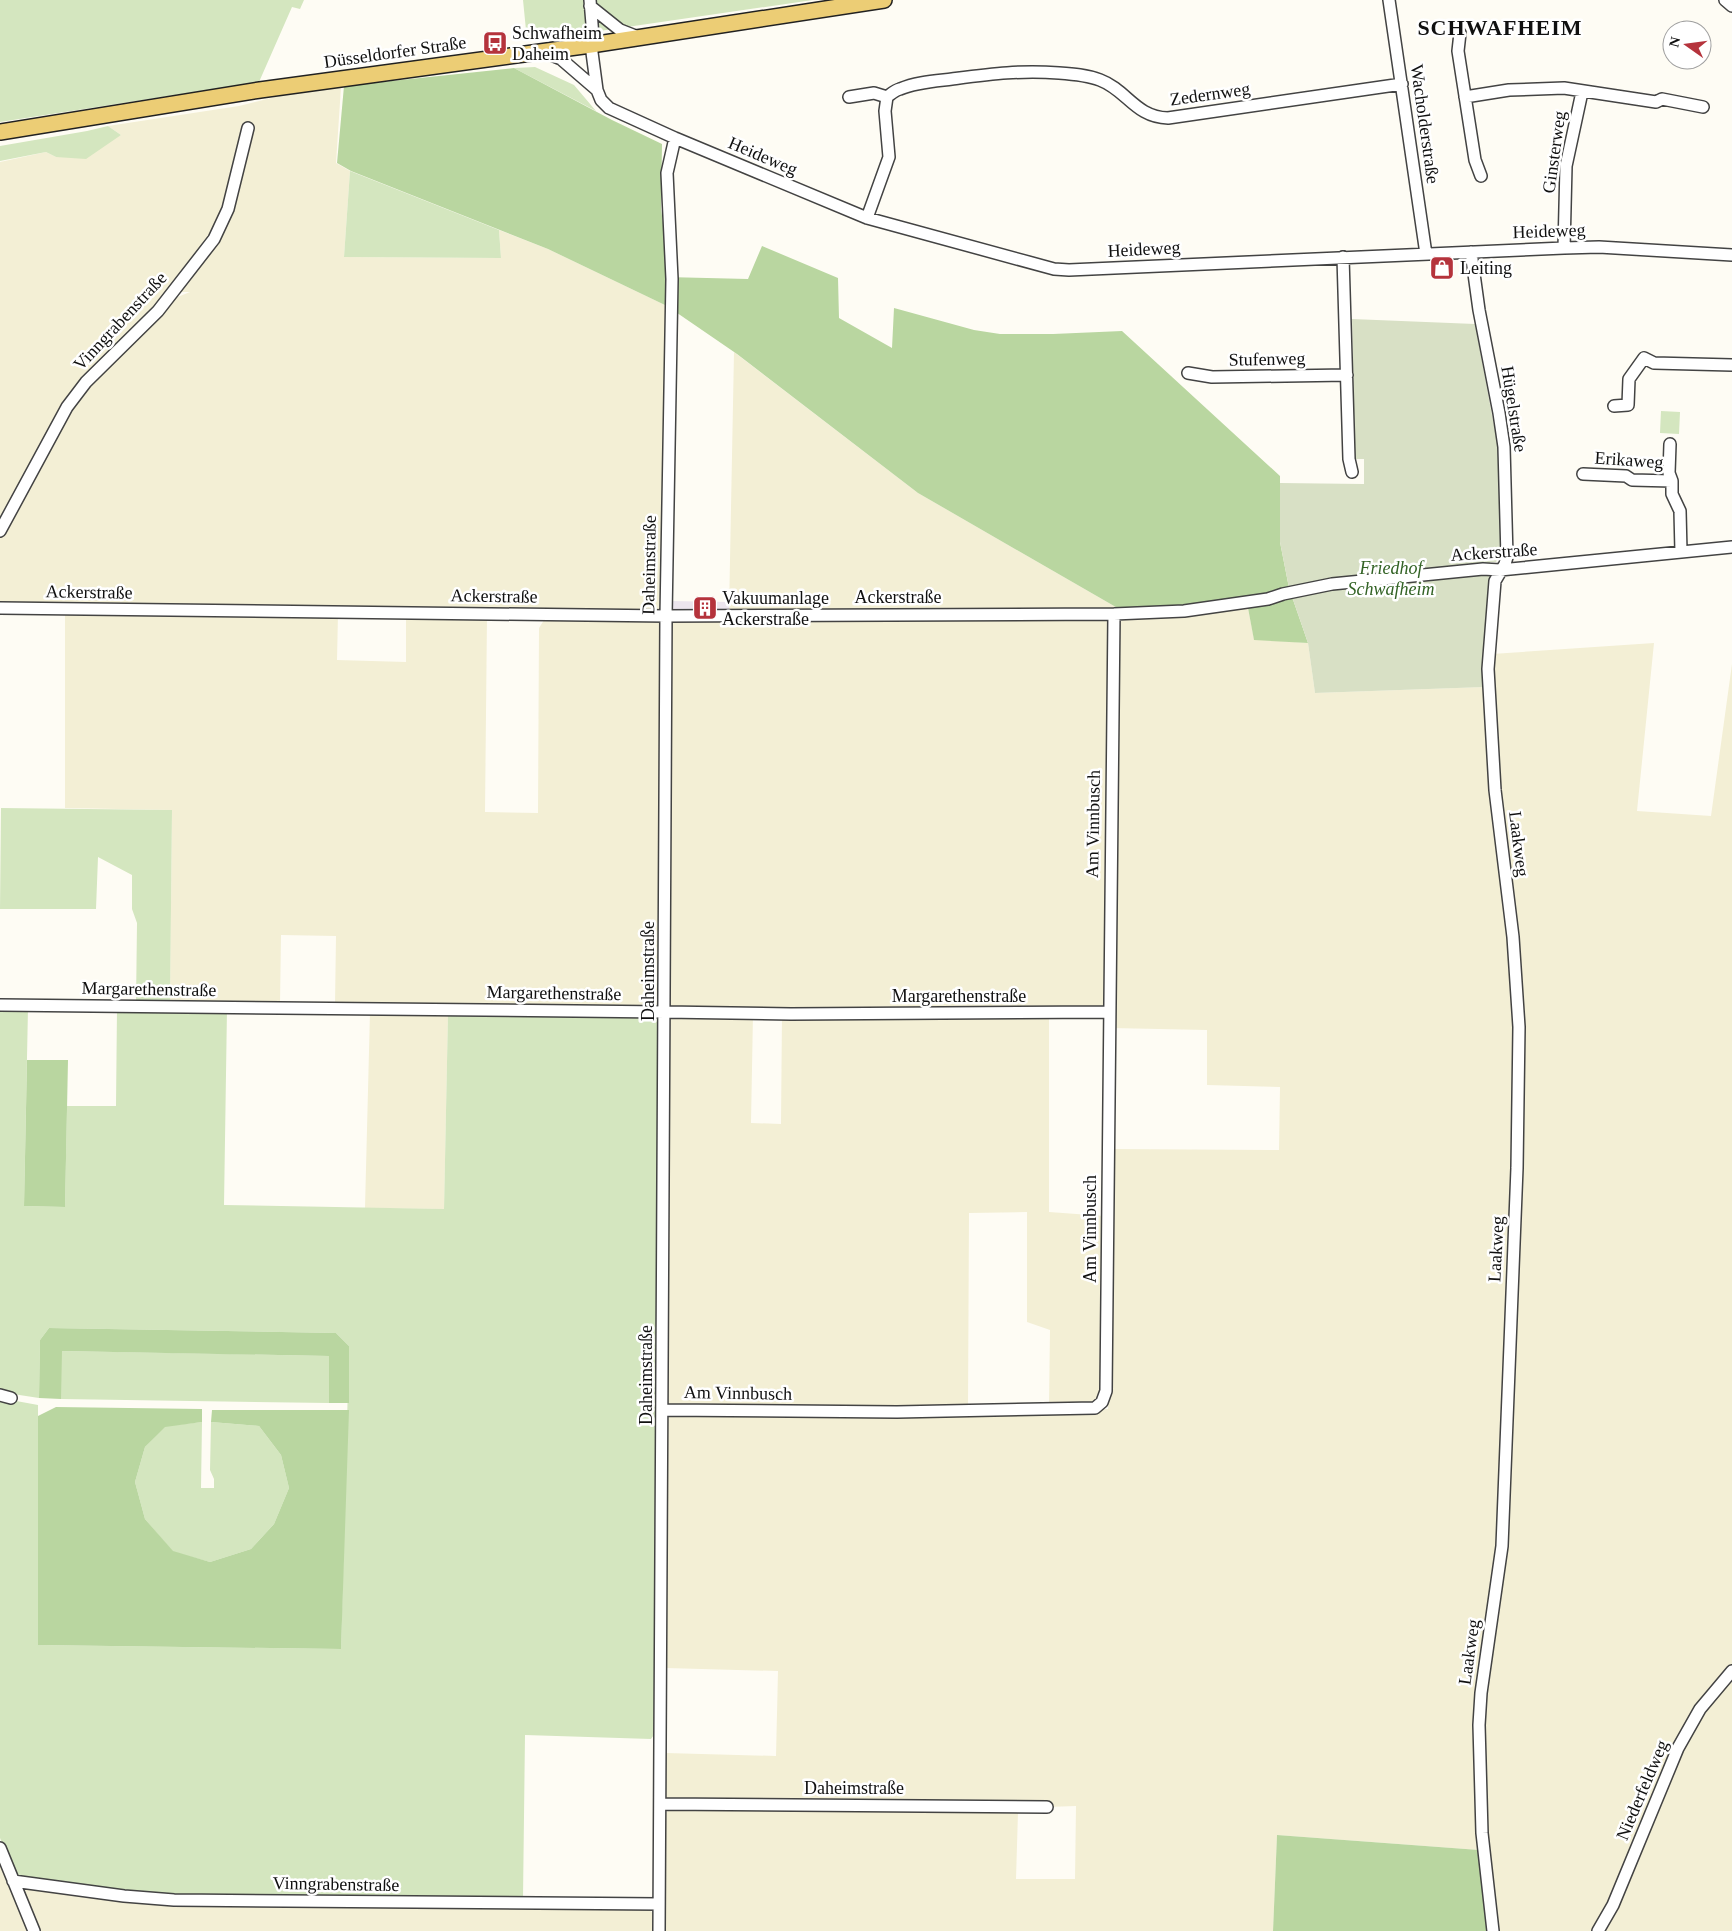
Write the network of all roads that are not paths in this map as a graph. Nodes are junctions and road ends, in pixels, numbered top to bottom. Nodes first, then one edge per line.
1 (884, 0) edge
2 (1389, 0) edge
3 (1725, 0) edge
4 (590, 3) edge
5 (1732, 6) edge
6 (1460, 33) dead end
7 (638, 37) junction
8 (592, 45) junction
9 (542, 51) junction
10 (1402, 84) junction
11 (597, 90) junction
12 (1582, 92) junction
13 (1465, 96) junction
14 (849, 97) dead end
15 (887, 97) junction
16 (1703, 107) dead end
17 (248, 128) dead end
18 (0, 132) edge
19 (675, 138) junction
20 (1481, 176) dead end
21 (867, 218) junction
22 (1564, 248) junction
23 (1471, 252) junction
24 (1426, 254) junction
25 (1732, 254) edge
26 (1343, 257) junction
27 (1732, 365) edge
28 (1188, 373) dead end
29 (1347, 375) junction
30 (1614, 406) dead end
31 (1670, 444) dead end
32 (1352, 472) dead end
33 (1583, 474) dead end
34 (1672, 481) junction
35 (0, 531) edge
36 (1732, 547) edge
37 (1681, 552) junction
38 (1500, 570) junction
39 (0, 608) edge
40 (1114, 614) junction
41 (666, 616) junction
42 (0, 1006) edge
43 (665, 1012) junction
44 (1109, 1012) junction
45 (663, 1410) junction
46 (1732, 1671) edge
47 (661, 1804) junction
48 (1047, 1807) dead end
49 (0, 1848) edge
50 (13, 1881) junction
51 (660, 1904) junction
52 (34, 1931) edge
53 (659, 1931) edge
54 (1493, 1931) edge
55 (1598, 1931) edge

1 - 7 main road, Düsseldorfer Straße
2 - 10 street, Wacholderstraße
3 - 5 street
4 - 7 street
4 - 8 street
6 - 13 street
7 - 8 main road, Düsseldorfer Straße
8 - 9 main road, Düsseldorfer Straße
8 - 11 street
9 - 11 street, Heideweg
9 - 18 main road, Düsseldorfer Straße
10 - 15 street, Zedernweg
10 - 24 street, Wacholderstraße
11 - 19 street, Heideweg
12 - 13 street, Ginsterweg
12 - 16 street, Ginsterweg
12 - 22 street, Ginsterweg
13 - 20 street
14 - 15 street
15 - 21 street
17 - 35 street, Vinngrabenstraße
19 - 21 street, Heideweg
19 - 41 street, Daheimstraße
21 - 26 street, Heideweg
22 - 23 street, Heideweg
22 - 25 street, Heideweg
23 - 24 street, Heideweg
23 - 38 street, Hügelstraße
24 - 26 street, Heideweg
26 - 29 street
27 - 30 street
28 - 29 street, Stufenweg
29 - 32 street
31 - 34 street, Erikaweg
33 - 34 street, Erikaweg
34 - 37 street, Erikaweg
36 - 37 street, Ackerstraße
37 - 38 street, Ackerstraße
38 - 40 street, Ackerstraße
38 - 54 street, Laakweg
39 - 41 street, Ackerstraße
40 - 41 street, Ackerstraße
40 - 44 street, Am Vinnbusch
41 - 43 street, Daheimstraße
42 - 43 street, Margarethenstraße
43 - 44 street, Margarethenstraße
43 - 45 street, Daheimstraße
44 - 45 street, Am Vinnbusch
45 - 47 street, Daheimstraße
46 - 55 street, Niederfeldweg
47 - 48 street, Daheimstraße
47 - 51 street, Daheimstraße
49 - 50 street
50 - 51 street, Vinngrabenstraße
50 - 52 street
51 - 53 street, Daheimstraße

